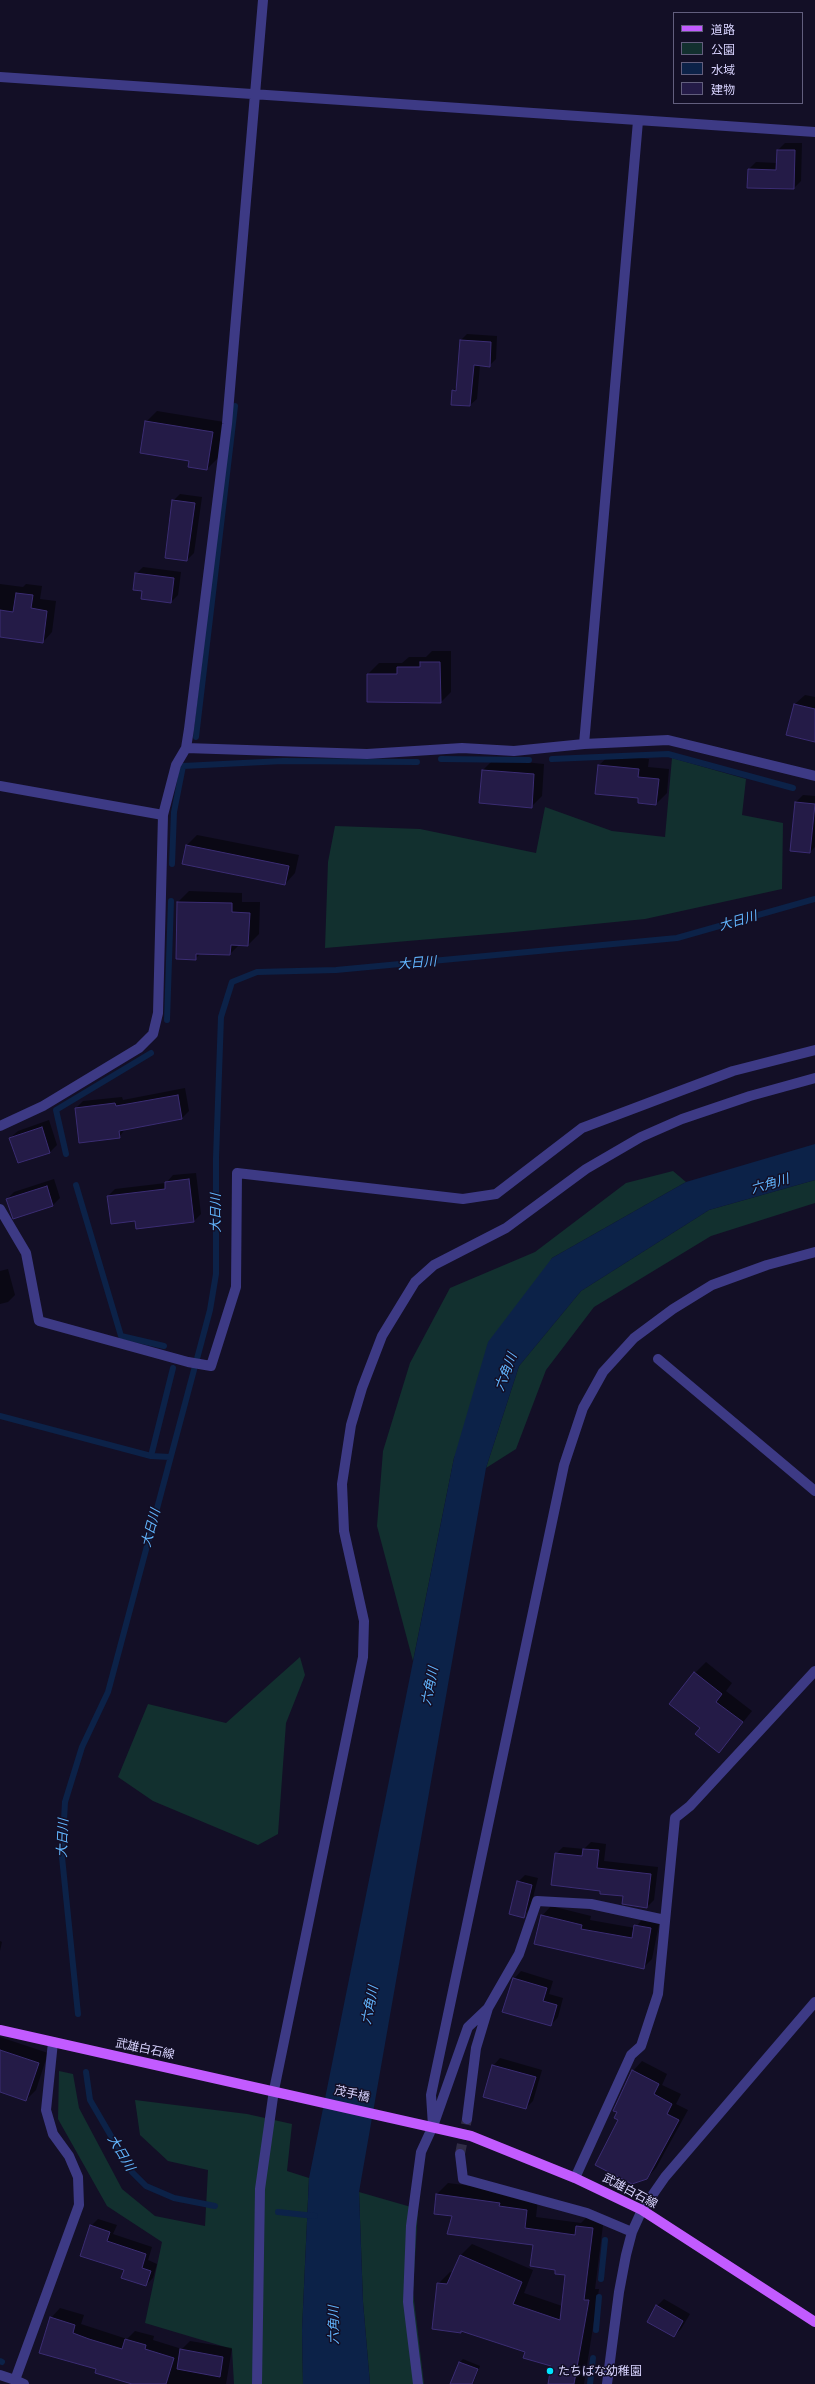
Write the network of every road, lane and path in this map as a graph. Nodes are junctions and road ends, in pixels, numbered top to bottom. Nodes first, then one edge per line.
1 (263, 0) edge
2 (0, 77) edge
3 (256, 94) junction
4 (638, 121) junction
5 (815, 132) edge
6 (584, 744) junction
7 (186, 748) junction
8 (815, 776) edge
9 (0, 786) edge
10 (164, 815) junction
11 (815, 1050) edge
12 (815, 1078) edge
13 (0, 1126) edge
14 (0, 1209) edge
15 (815, 1252) edge
16 (658, 1359) dead end
17 (815, 1491) edge
18 (815, 1671) edge
19 (665, 1920) junction
20 (815, 2002) edge
21 (488, 2008) junction
22 (0, 2030) edge
23 (53, 2042) junction
24 (279, 2091) junction
25 (467, 2119) tunnel mouth
26 (415, 2122) joint
27 (433, 2126) junction
28 (460, 2154) tunnel mouth
29 (575, 2178) junction
30 (642, 2210) junction
31 (632, 2232) junction
32 (815, 2322) edge
33 (0, 2375) edge
34 (20, 2382) edge
35 (257, 2384) edge
36 (418, 2384) edge
37 (607, 2384) edge

1 - 3 street
2 - 3 street
3 - 4 street
3 - 7 street
4 - 5 street
4 - 6 street
6 - 7 street
6 - 8 street
7 - 10 street
9 - 10 street
10 - 13 street
11 - 14 street
12 - 24 street
15 - 27 street
16 - 17 street
18 - 19 street
19 - 21 street
19 - 29 street
20 - 30 street
21 - 25 street
21 - 27 street
22 - 23 main road, 武雄白石線
23 - 24 main road, 武雄白石線
23 - 34 street
24 - 26 main road, 茂手橋
24 - 35 street
26 - 27 main road, 武雄白石線
27 - 29 main road, 武雄白石線
27 - 36 street
28 - 31 street
29 - 30 main road, 武雄白石線
30 - 31 street
30 - 32 main road, 武雄白石線
31 - 37 street
33 - 34 street

